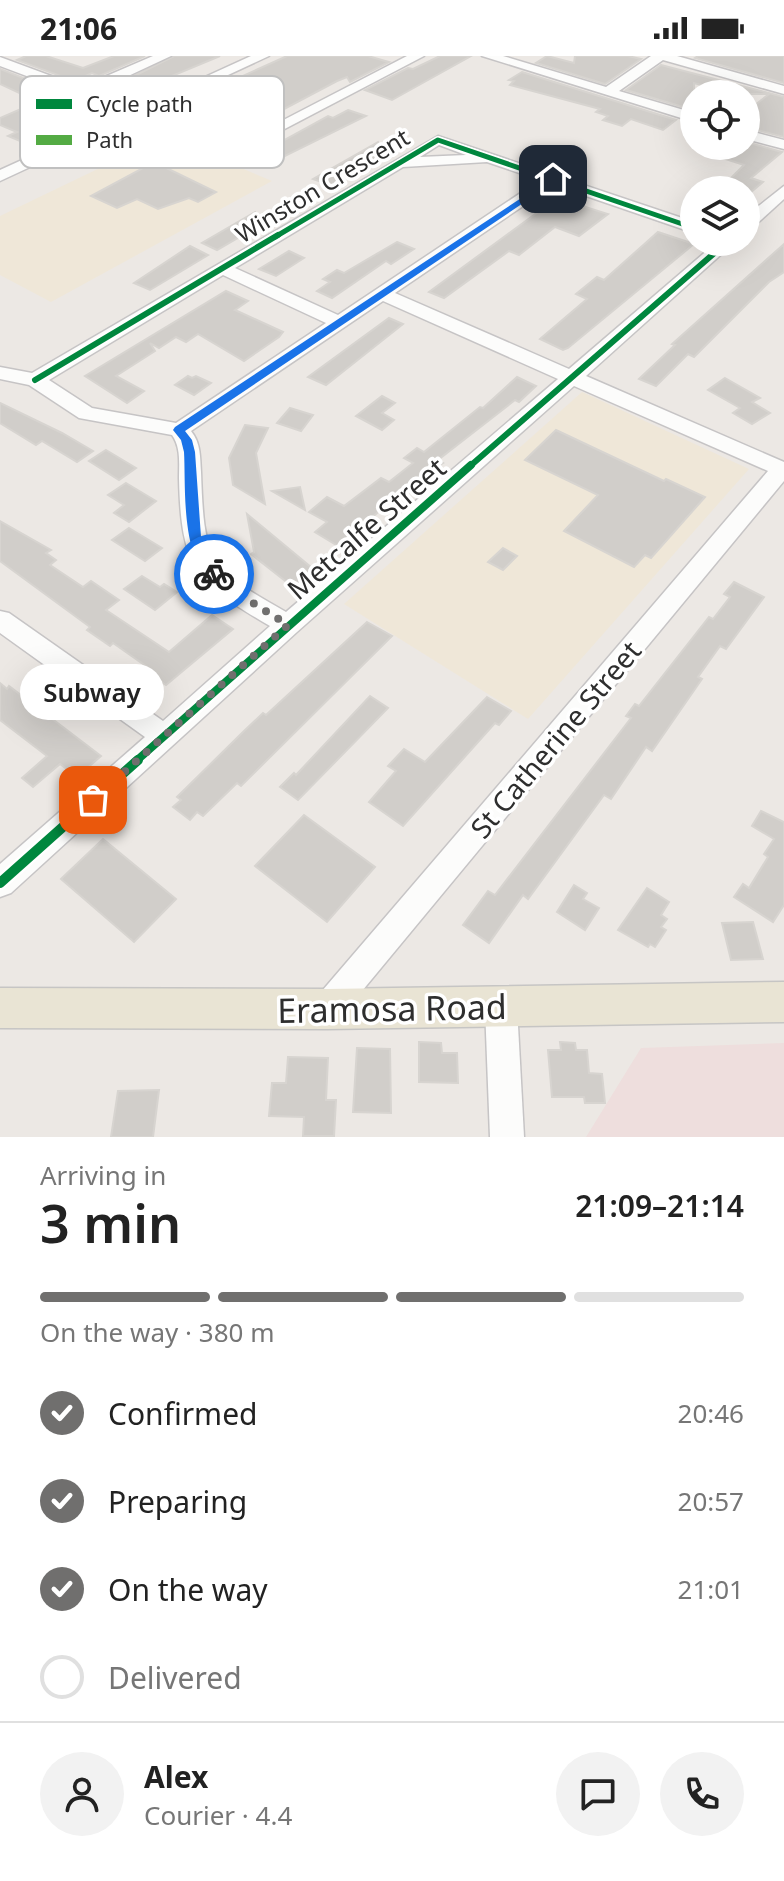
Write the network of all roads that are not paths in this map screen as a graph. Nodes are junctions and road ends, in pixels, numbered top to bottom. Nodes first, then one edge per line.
1 (164, 56) edge
2 (262, 56) edge
3 (417, 56) edge
4 (489, 56) edge
5 (661, 56) edge
6 (520, 60) edge
7 (0, 61) edge
8 (40, 76) edge
9 (118, 76) edge
10 (218, 76) edge
11 (784, 90) edge
12 (608, 92) junction
13 (680, 114) edge
14 (284, 124) edge
15 (760, 138) edge
16 (784, 145) edge
17 (0, 155) edge
18 (20, 163) edge
19 (20, 167) edge
20 (0, 176) edge
21 (553, 179) junction
22 (784, 191) edge
23 (760, 212) edge
24 (680, 223) edge
25 (711, 256) edge
26 (221, 268) junction
27 (383, 295) junction
28 (339, 322) junction
29 (0, 373) edge
30 (571, 377) junction
31 (35, 380) junction
32 (179, 430) junction
33 (783, 470) edge
34 (0, 620) edge
35 (288, 625) junction
36 (164, 736) junction
37 (0, 883) edge
38 (784, 1002) edge
39 (501, 1007) junction
40 (0, 1008) edge
41 (327, 1009) junction
42 (507, 1137) edge

1 - 9 street
2 - 10 street
3 - 14 street
4 - 6 street
5 - 11 street
5 - 12 street
6 - 12 street
7 - 8 street
12 - 13 street
15 - 16 street
17 - 18 street
19 - 20 street
21 - 24 street, Winston Crescent
21 - 26 street, Winston Crescent
21 - 27 street
22 - 23 street
25 - 30 street, Metcalfe Street
26 - 28 street
26 - 31 street, Winston Crescent
27 - 28 street
27 - 30 street
28 - 32 street
29 - 31 street
30 - 33 street
30 - 35 street, Metcalfe Street
31 - 32 street
32 - 35 street
33 - 41 street, St Catherine Street
34 - 36 street
35 - 36 street, Metcalfe Street
36 - 37 street, Metcalfe Street
38 - 39 main road, Eramosa Road
39 - 41 main road, Eramosa Road
39 - 42 street
40 - 41 main road, Eramosa Road

